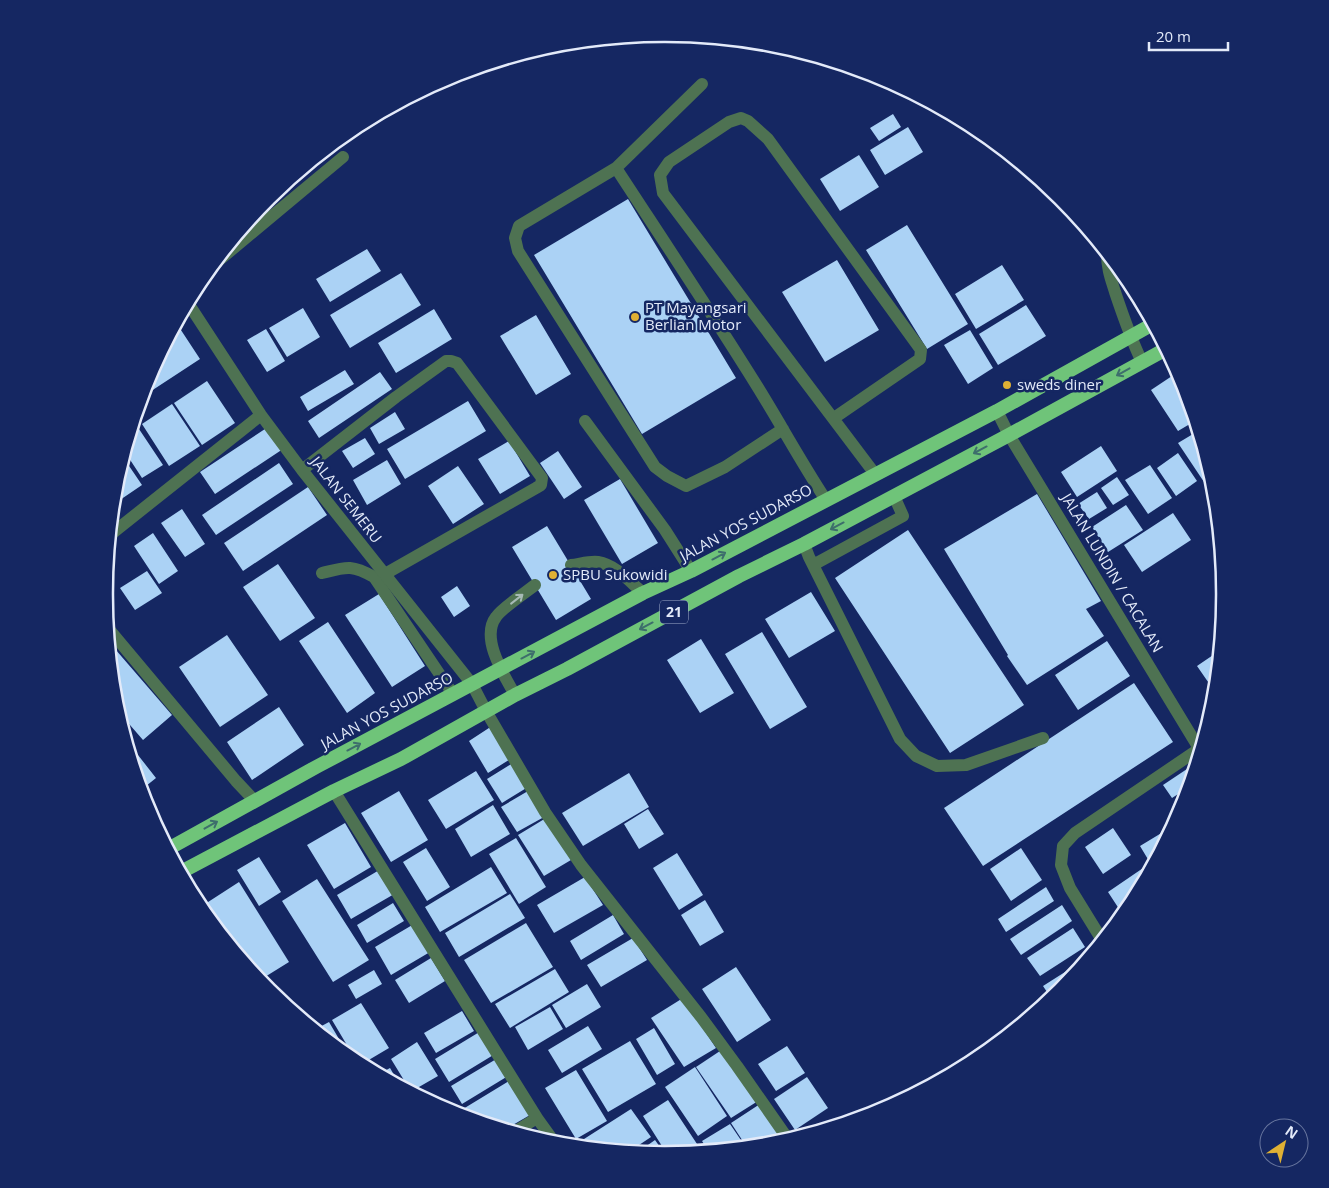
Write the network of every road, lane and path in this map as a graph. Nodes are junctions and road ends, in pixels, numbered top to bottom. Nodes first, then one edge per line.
1 (702, 84) dead end
2 (343, 156) dead end
3 (616, 168) junction
4 (239, 244) edge
5 (1107, 265) edge
6 (191, 312) edge
7 (1147, 327) edge
8 (1130, 337) junction
9 (1160, 352) edge
10 (1142, 362) junction
11 (997, 411) junction
12 (261, 415) junction
13 (834, 418) junction
14 (585, 421) dead end
15 (783, 428) junction
16 (1009, 435) junction
17 (302, 470) junction
18 (875, 474) junction
19 (894, 496) junction
20 (826, 500) junction
21 (117, 529) edge
22 (804, 544) junction
23 (571, 565) dead end
24 (814, 565) junction
25 (691, 571) junction
26 (322, 573) dead end
27 (385, 574) junction
28 (535, 585) dead end
29 (643, 593) junction
30 (115, 636) edge
31 (501, 669) junction
32 (472, 684) junction
33 (453, 694) junction
34 (515, 695) junction
35 (486, 711) junction
36 (1043, 738) dead end
37 (1195, 744) edge
38 (1192, 755) edge
39 (334, 791) junction
40 (254, 800) junction
41 (174, 846) edge
42 (187, 869) edge
43 (1098, 934) edge
44 (537, 1118) junction
45 (523, 1127) edge
46 (783, 1132) edge
47 (548, 1133) edge

1 - 3 street
2 - 4 street
3 - 15 street
3 - 15 street
5 - 8 street
6 - 12 street, JALAN SEMERU
7 - 8 highway, JALAN YOS SUDARSO / 21
8 - 10 street
8 - 11 highway, JALAN YOS SUDARSO / 21
9 - 10 highway, 21
10 -> 16 highway, 21
11 - 16 street, JALAN LUNDIN / CACALAN
11 - 18 highway, JALAN YOS SUDARSO / 21
12 - 17 street, JALAN SEMERU
12 - 21 street
13 - 13 street
13 - 18 street
14 - 25 street
15 - 20 street
16 -> 19 highway, 21
16 - 37 street, JALAN LUNDIN / CACALAN
17 - 27 street, JALAN SEMERU
17 - 27 street
18 - 20 highway, JALAN YOS SUDARSO / 21
19 -> 22 highway, 21
19 - 24 street
25 -> 20 highway, JALAN YOS SUDARSO / 21
22 - 24 street
22 -> 34 highway, 21
23 - 29 street
24 - 36 street
25 - 29 highway, JALAN YOS SUDARSO / 21
26 - 33 street
27 - 32 street, JALAN SEMERU
31 -> 28 street
31 -> 29 highway, JALAN YOS SUDARSO / 21
30 - 40 street
31 - 32 highway, JALAN YOS SUDARSO / 21
31 - 34 street
32 - 33 highway, JALAN YOS SUDARSO / 21
32 - 35 street, JALAN SEMERU
40 -> 33 highway, JALAN YOS SUDARSO / 21
34 - 35 highway, 21
35 - 39 highway, 21
35 - 46 street, JALAN SEMERU
38 - 43 street
39 - 42 highway, 21
39 - 44 street
41 -> 40 highway, JALAN YOS SUDARSO / 21
44 - 45 street
44 - 47 street

